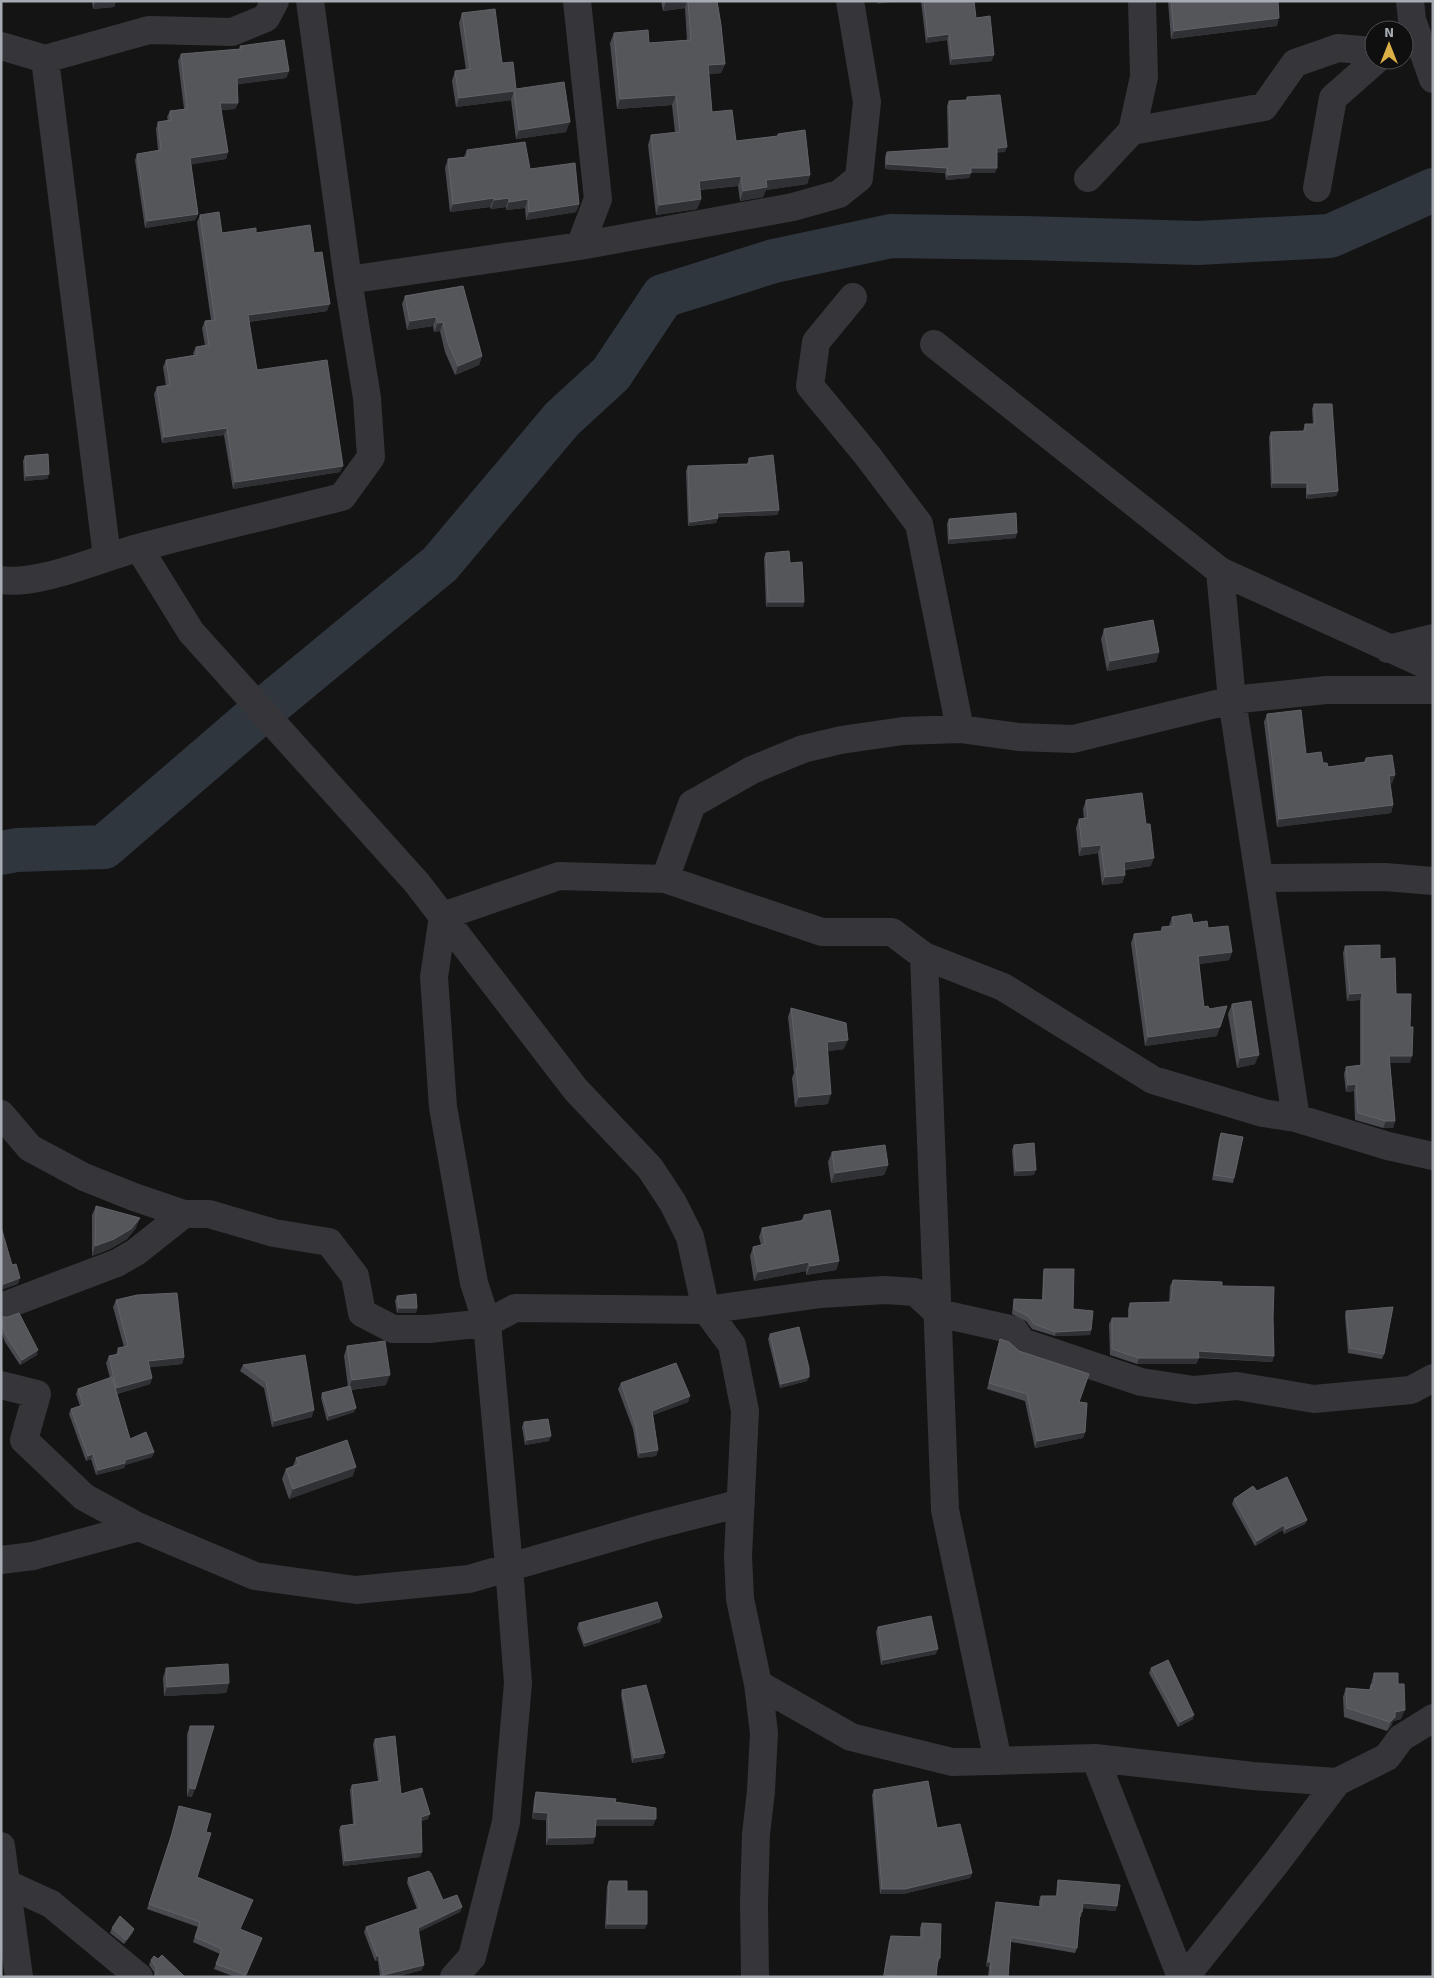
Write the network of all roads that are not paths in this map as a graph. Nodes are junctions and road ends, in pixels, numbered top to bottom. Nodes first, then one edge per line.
1 (275, 1) edge
2 (310, 1) edge
3 (577, 1) edge
4 (850, 1) edge
5 (1142, 1) edge
6 (1409, 17) edge
7 (1, 46) edge
8 (1364, 50) edge
9 (45, 59) junction
10 (1365, 70) edge
11 (1433, 79) edge
12 (1132, 131) junction
13 (1088, 178) dead end
14 (1318, 188) dead end
15 (580, 246) junction
16 (348, 280) junction
17 (853, 297) dead end
18 (934, 344) dead end
19 (139, 548) junction
20 (107, 557) junction
21 (1220, 571) junction
22 (1, 580) edge
23 (1433, 638) edge
24 (1388, 649) junction
25 (1433, 668) edge
26 (1433, 690) edge
27 (1232, 700) junction
28 (960, 729) junction
29 (1260, 878) junction
30 (665, 879) junction
31 (1433, 881) edge
32 (443, 916) junction
33 (924, 956) junction
34 (1, 1114) edge
35 (1296, 1118) junction
36 (1433, 1156) edge
37 (184, 1214) junction
38 (1, 1307) edge
39 (706, 1310) junction
40 (938, 1313) junction
41 (487, 1323) junction
42 (1433, 1378) edge
43 (1, 1385) edge
44 (741, 1503) junction
45 (139, 1527) junction
46 (1, 1560) edge
47 (509, 1567) junction
48 (758, 1684) junction
49 (1433, 1718) edge
50 (1095, 1758) junction
51 (998, 1761) junction
52 (1337, 1782) junction
53 (1, 1846) edge
54 (4, 1882) edge
55 (19, 1977) edge
56 (139, 1977) edge
57 (454, 1977) edge
58 (755, 1977) edge
59 (1181, 1977) edge
60 (1185, 1977) edge

1 - 9 street
2 - 16 street
3 - 15 street
4 - 15 street
5 - 12 street
6 - 11 street
7 - 9 street
8 - 12 street
9 - 20 street
10 - 14 street
12 - 13 street
15 - 16 street
16 - 19 street
17 - 28 street
18 - 21 street
19 - 20 street
19 - 32 street
20 - 22 street
21 - 24 street
21 - 27 street
23 - 24 street
24 - 25 street
26 - 27 street
27 - 28 street
27 - 29 street
28 - 30 street
29 - 31 street
29 - 35 street
30 - 32 street
30 - 33 street
32 - 39 street
32 - 41 street
33 - 35 street
33 - 40 street
34 - 37 street
35 - 36 street
37 - 38 street
37 - 41 street
39 - 40 street
39 - 41 street
39 - 44 street
40 - 42 street
40 - 51 street
41 - 47 street
43 - 45 street
44 - 47 street
44 - 48 street
45 - 46 street
45 - 47 street
47 - 57 street
48 - 51 street
48 - 58 street
49 - 52 street
50 - 51 street
50 - 52 street
50 - 59 street
52 - 60 street
53 - 54 street
54 - 55 street
54 - 56 street

